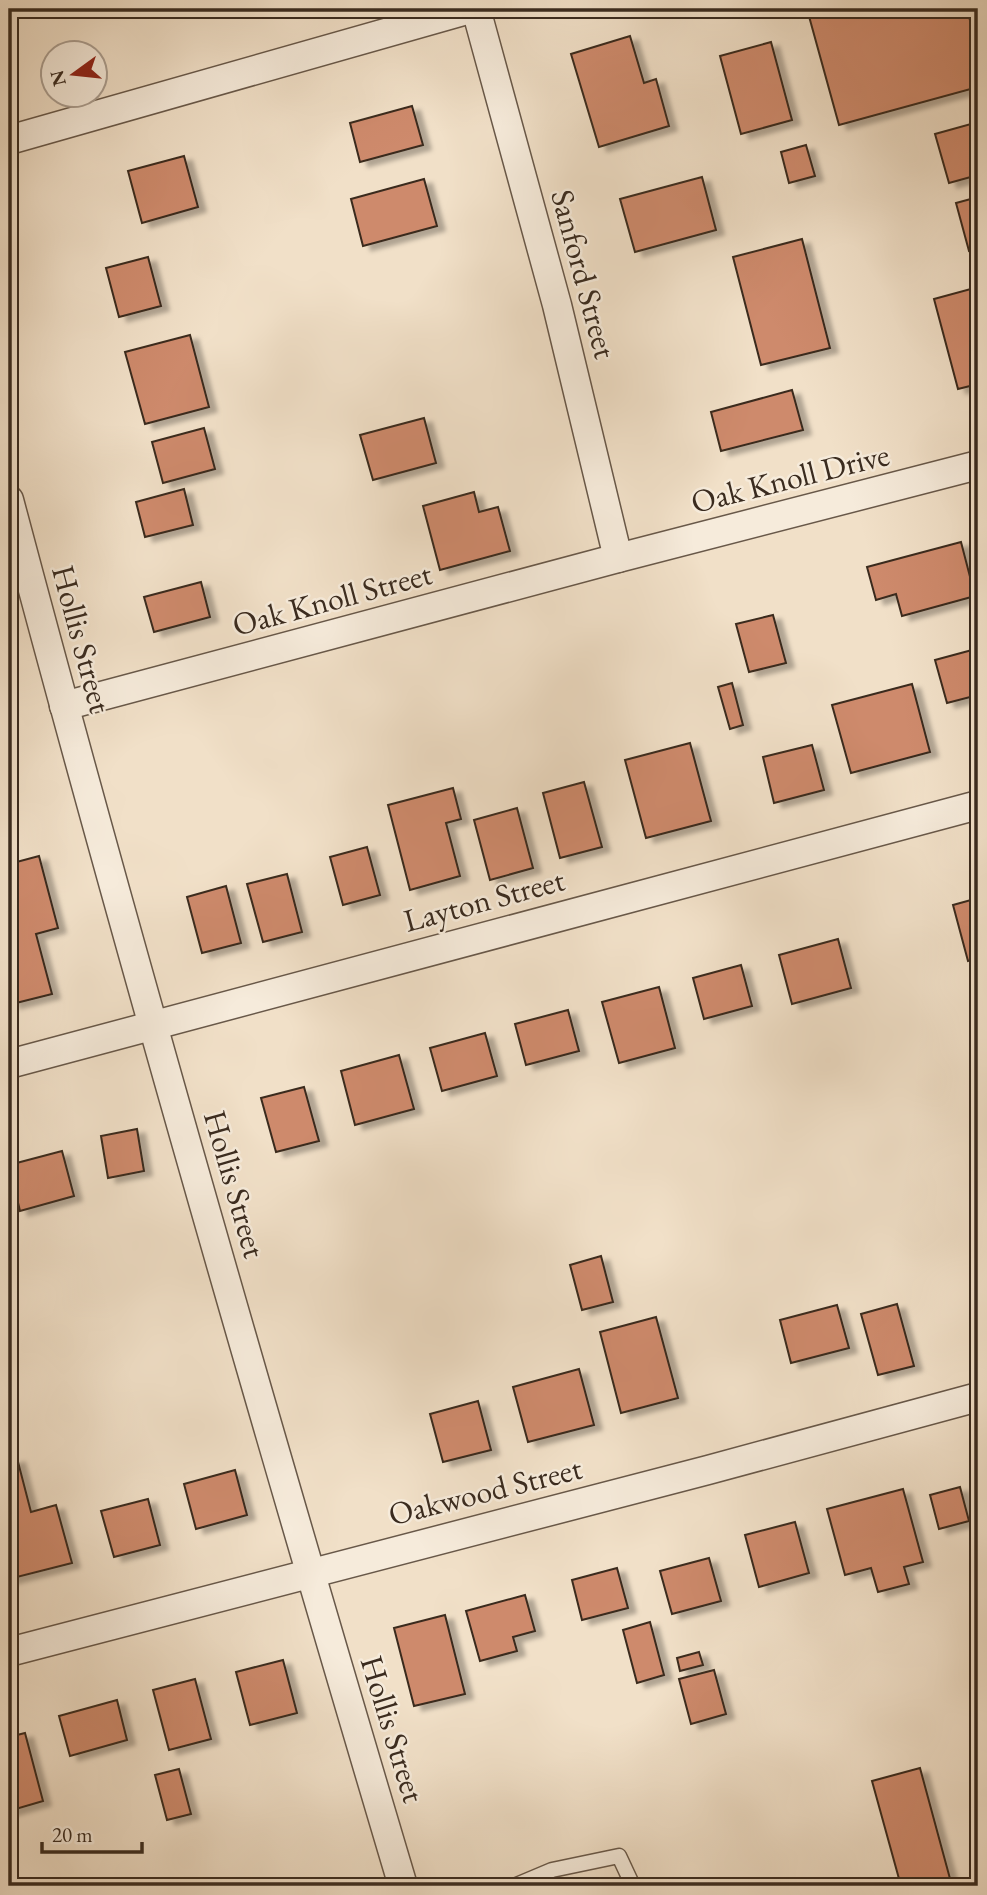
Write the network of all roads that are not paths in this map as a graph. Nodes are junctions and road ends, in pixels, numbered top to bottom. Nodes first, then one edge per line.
1 (470, 9) edge
2 (476, 9) edge
3 (9, 140) edge
4 (978, 466) edge
5 (9, 500) edge
6 (618, 558) junction
7 (64, 706) junction
8 (978, 805) edge
9 (153, 1024) junction
10 (9, 1064) edge
11 (978, 1397) edge
12 (309, 1572) junction
13 (9, 1652) edge
14 (403, 1886) edge
15 (514, 1886) edge
16 (633, 1886) edge

1 - 3 street
2 - 6 street, Sanford Street
4 - 6 street, Oak Knoll Drive
5 - 7 street, Hollis Street
6 - 7 street, Oak Knoll Street
7 - 9 street, Hollis Street
8 - 9 street, Layton Street
9 - 10 street, Layton Street
9 - 12 street, Hollis Street
11 - 12 street, Oakwood Street
12 - 13 street, Oakwood Street
12 - 14 street, Hollis Street
15 - 16 lane

